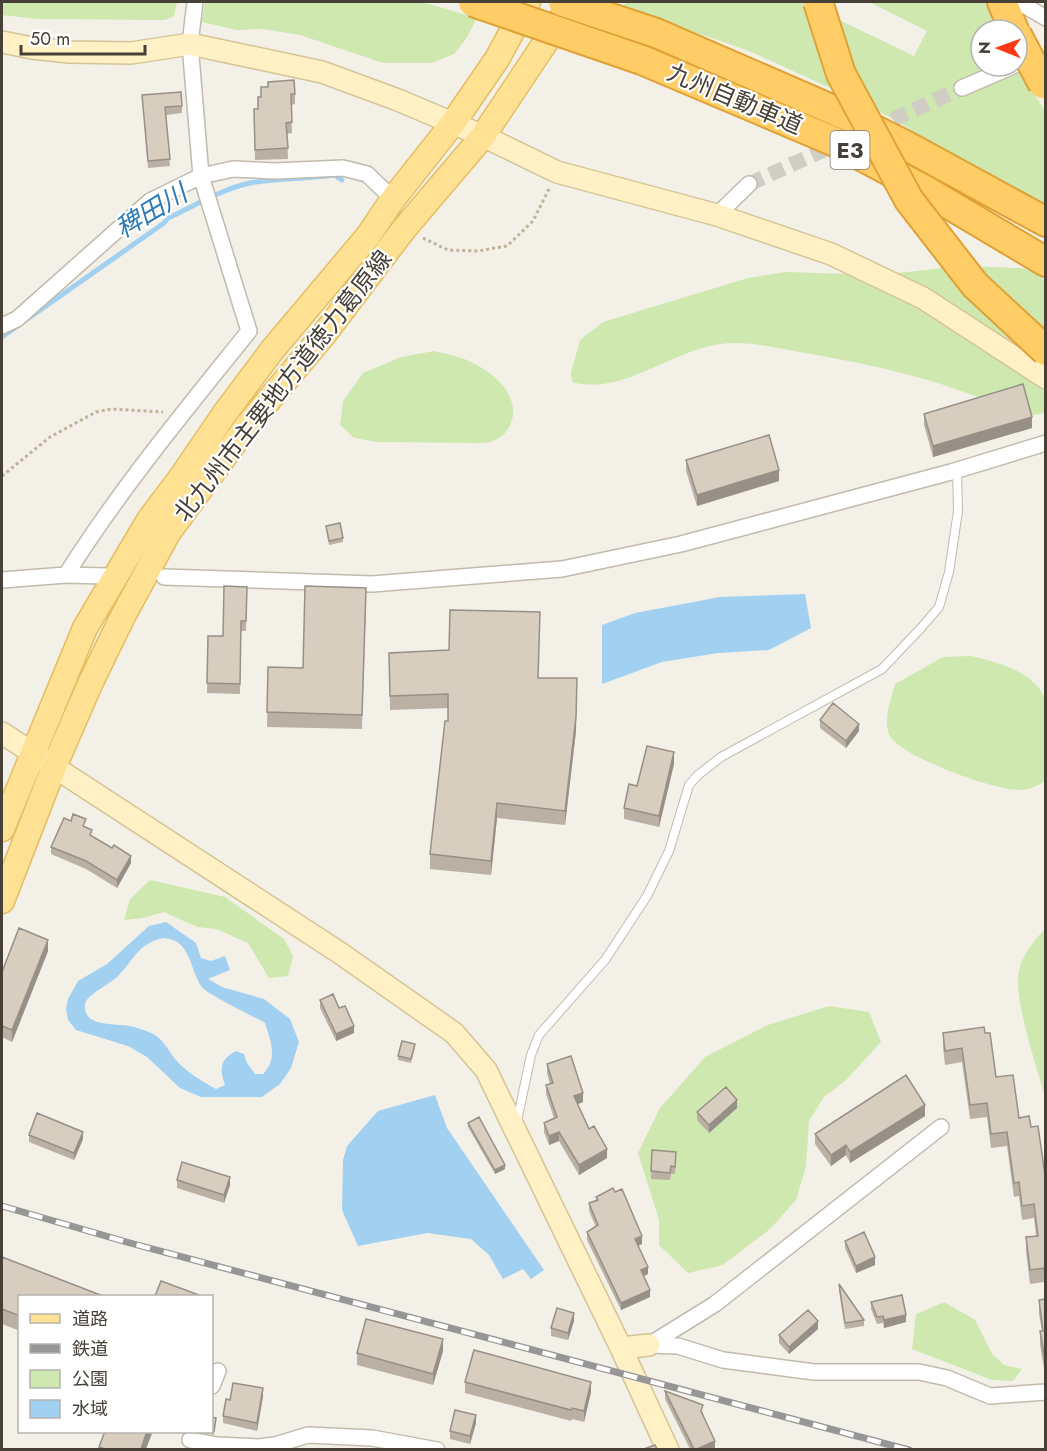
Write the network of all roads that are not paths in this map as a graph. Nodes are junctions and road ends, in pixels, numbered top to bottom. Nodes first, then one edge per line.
1 (195, 2) edge
2 (473, 2) edge
3 (528, 2) edge
4 (563, 2) edge
5 (573, 2) edge
6 (818, 2) edge
7 (1002, 2) edge
8 (1022, 10) edge
9 (1046, 18) edge
10 (2, 42) edge
11 (190, 44) junction
12 (1046, 52) edge
13 (1029, 58) edge
14 (1029, 59) edge
15 (985, 78) edge
16 (1044, 86) edge
17 (962, 88) tunnel mouth
18 (453, 123) junction
19 (483, 136) junction
20 (201, 176) junction
21 (749, 184) tunnel mouth
22 (393, 199) junction
23 (717, 214) junction
24 (1046, 222) edge
25 (1046, 262) edge
26 (2, 326) edge
27 (1046, 351) edge
28 (1046, 378) edge
29 (1046, 443) edge
30 (957, 470) junction
31 (66, 576) junction
32 (106, 576) dead end
33 (164, 577) dead end
34 (2, 580) edge
35 (2, 733) edge
36 (32, 753) junction
37 (54, 767) junction
38 (2, 829) edge
39 (2, 901) edge
40 (940, 1126) dead end
41 (515, 1128) junction
42 (649, 1346) junction
43 (621, 1348) junction
44 (218, 1371) dead end
45 (213, 1384) edge
46 (1046, 1392) edge
47 (190, 1440) edge
48 (437, 1449) edge
49 (668, 1449) edge

1 - 11 street
2 - 25 highway, 九州自動車道 / E3, bridge
3 - 18 main road, 北九州市主要地方道徳力葛原線
4 - 24 highway, 九州自動車道 / E3, bridge
5 - 19 main road, 北九州市主要地方道徳力葛原線
6 - 27 highway, bridge
7 - 8 highway
8 - 9 street
10 - 11 street
11 - 18 street
11 - 20 street
12 - 14 street
13 - 16 highway, bridge
15 - 17 street
18 - 19 street
18 - 22 main road, 北九州市主要地方道徳力葛原線
19 - 23 street
19 - 37 main road, 北九州市主要地方道徳力葛原線
20 - 22 street
20 - 26 street
20 - 31 street
21 - 23 street
22 - 36 main road, 北九州市主要地方道徳力葛原線
23 - 28 street
29 - 30 street
30 - 33 street
30 - 41 lane
31 - 32 street
31 - 34 street
35 - 36 street
36 - 37 street
36 - 38 main road, 北九州市主要地方道徳力葛原線
37 - 39 main road, 北九州市主要地方道徳力葛原線
37 - 41 street
40 - 42 street
41 - 43 street
42 - 43 street
42 - 46 street
43 - 49 street
44 - 45 street
47 - 48 street

